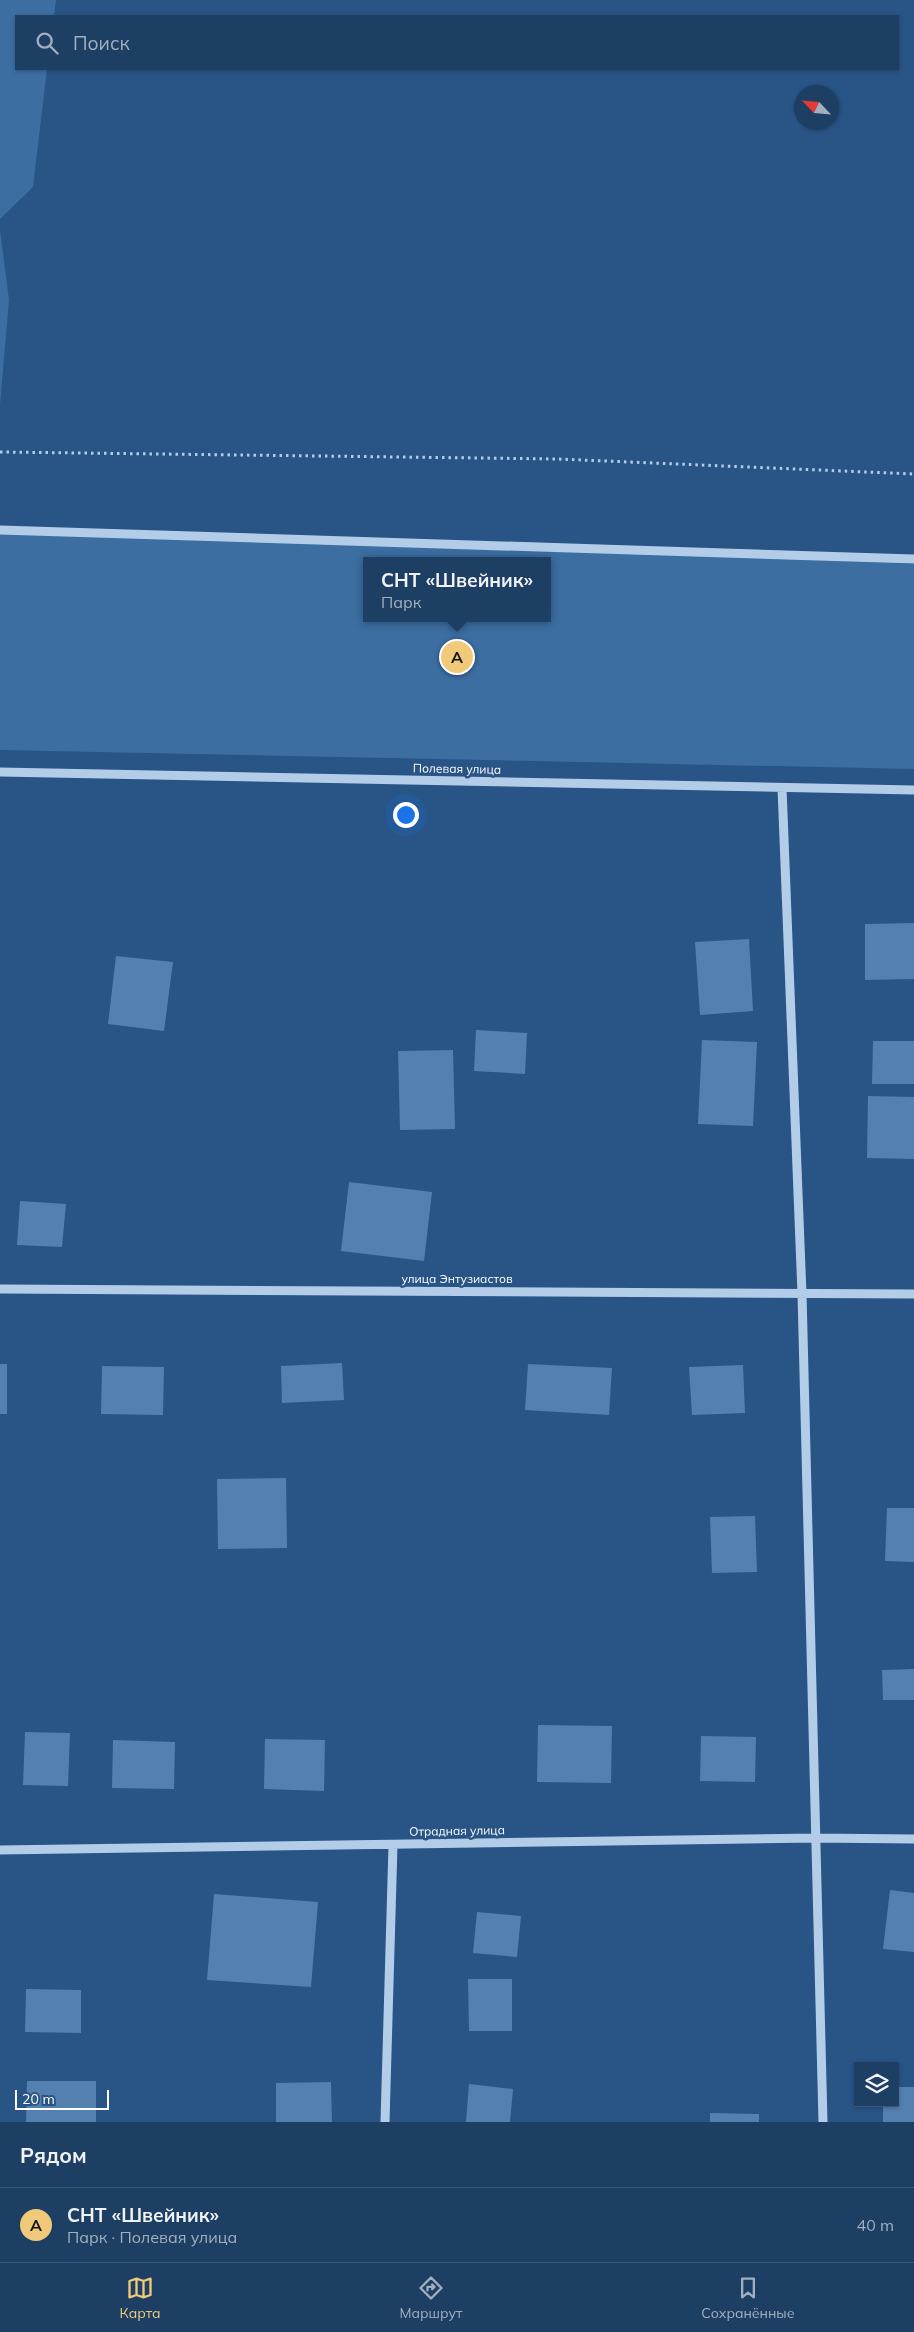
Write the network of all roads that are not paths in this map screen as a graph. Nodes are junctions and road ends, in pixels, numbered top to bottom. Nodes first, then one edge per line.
1 (0, 530) edge
2 (914, 559) edge
3 (0, 772) edge
4 (782, 788) junction
5 (914, 790) edge
6 (0, 1289) edge
7 (802, 1294) junction
8 (914, 1294) edge
9 (815, 1838) junction
10 (914, 1839) edge
11 (393, 1845) junction
12 (0, 1850) edge
13 (385, 2122) edge
14 (823, 2122) edge

1 - 2 street
3 - 4 street, Полевая улица
4 - 5 street, Полевая улица
4 - 7 street
6 - 7 street, улица Энтузиастов
7 - 8 street, улица Энтузиастов
7 - 9 street
9 - 10 street, Отрадная улица
9 - 11 street, Отрадная улица
9 - 14 street
11 - 12 street, Отрадная улица
11 - 13 street

